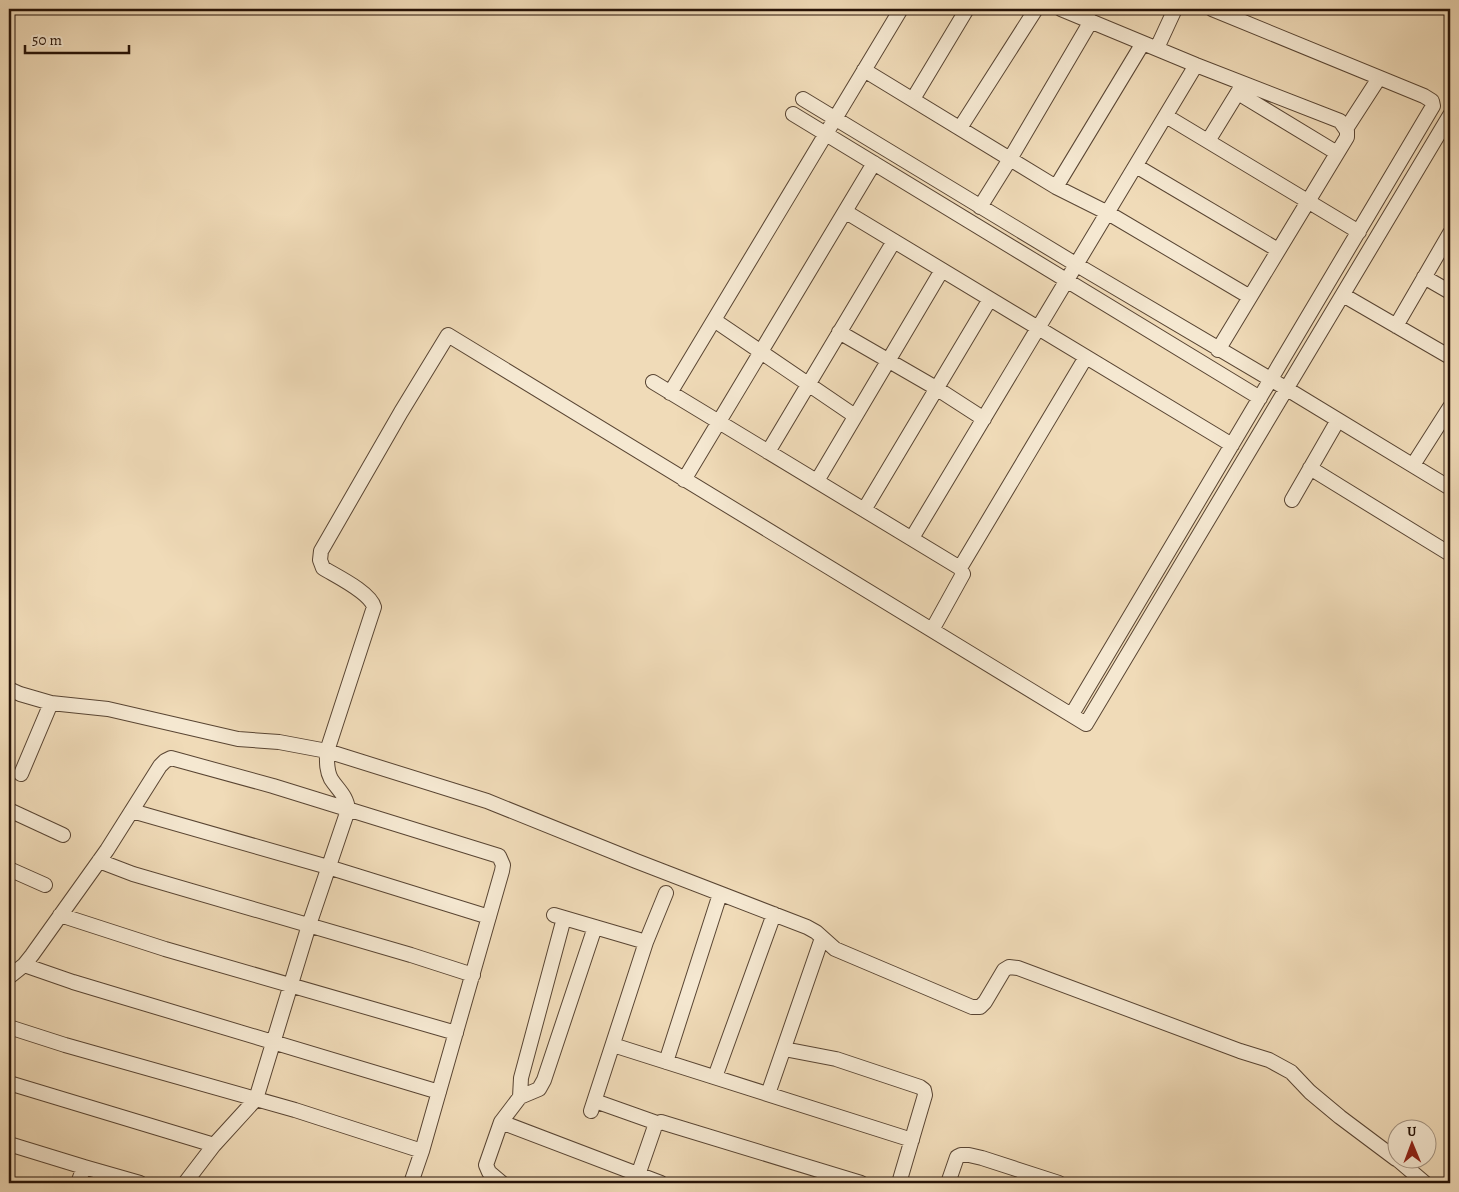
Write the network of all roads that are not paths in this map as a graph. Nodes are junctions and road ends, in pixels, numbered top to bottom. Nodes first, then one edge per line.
1 (901, 9) edge
2 (967, 9) edge
3 (1036, 9) edge
4 (1061, 9) edge
5 (1175, 9) edge
6 (1212, 9) edge
7 (1090, 21) junction
8 (1143, 43) junction
9 (1157, 48) junction
10 (1196, 65) junction
11 (864, 70) junction
12 (1380, 78) junction
13 (1241, 88) junction
14 (802, 99) dead end
15 (913, 99) junction
16 (793, 114) dead end
17 (1450, 115) edge
18 (1166, 116) junction
19 (835, 118) junction
20 (960, 128) junction
21 (1346, 129) junction
22 (826, 133) junction
23 (1208, 141) junction
24 (1337, 153) junction
25 (1010, 159) junction
26 (874, 163) junction
27 (1136, 166) junction
28 (1056, 188) junction
29 (1308, 201) junction
30 (980, 207) junction
31 (846, 212) junction
32 (1108, 213) junction
33 (1359, 232) junction
34 (1450, 233) edge
35 (894, 241) junction
36 (1278, 250) junction
37 (1076, 266) junction
38 (942, 270) junction
39 (1424, 277) junction
40 (1067, 282) junction
41 (1450, 292) edge
42 (1343, 295) junction
43 (1250, 297) junction
44 (990, 299) junction
45 (714, 320) junction
46 (1396, 326) junction
47 (1039, 329) junction
48 (839, 332) junction
49 (1218, 350) junction
50 (761, 352) junction
51 (1450, 357) edge
52 (1086, 358) junction
53 (889, 360) junction
54 (1271, 380) junction
55 (653, 382) dead end
56 (808, 384) junction
57 (936, 388) junction
58 (1287, 389) junction
59 (670, 393) junction
60 (1260, 398) junction
61 (855, 416) junction
62 (1448, 416) edge
63 (984, 419) junction
64 (1338, 420) junction
65 (719, 422) junction
66 (1232, 445) junction
67 (768, 452) junction
68 (1412, 465) junction
69 (1310, 468) junction
70 (684, 480) junction
71 (817, 481) junction
72 (1450, 488) edge
73 (1292, 500) dead end
74 (864, 510) junction
75 (912, 538) junction
76 (1450, 554) edge
77 (960, 568) junction
78 (932, 630) junction
79 (9, 689) edge
80 (51, 703) junction
81 (1072, 714) junction
82 (327, 751) junction
83 (21, 774) dead end
84 (9, 810) edge
85 (348, 810) junction
86 (132, 811) junction
87 (64, 835) dead end
88 (99, 861) junction
89 (328, 867) junction
90 (9, 869) edge
91 (45, 885) dead end
92 (666, 893) dead end
93 (720, 894) junction
94 (774, 914) junction
95 (60, 915) junction
96 (489, 917) junction
97 (309, 925) junction
98 (595, 927) junction
99 (822, 938) junction
100 (646, 942) junction
101 (24, 965) junction
102 (473, 975) junction
103 (9, 976) edge
104 (291, 985) junction
105 (9, 1027) edge
106 (456, 1033) junction
107 (275, 1042) junction
108 (613, 1045) junction
109 (784, 1049) junction
110 (666, 1062) junction
111 (715, 1078) junction
112 (9, 1083) edge
113 (439, 1092) junction
114 (768, 1094) junction
115 (520, 1098) junction
116 (256, 1099) junction
117 (501, 1122) junction
118 (657, 1123) junction
119 (912, 1140) junction
120 (9, 1144) edge
121 (214, 1144) junction
122 (422, 1151) junction
123 (1386, 1151) edge
124 (84, 1167) junction
125 (1410, 1170) edge
126 (638, 1175) junction
127 (78, 1183) edge
128 (140, 1183) edge
129 (185, 1183) edge
130 (411, 1183) edge
131 (502, 1183) edge
132 (661, 1183) edge
133 (861, 1183) edge
134 (899, 1183) edge
135 (948, 1183) edge
136 (1059, 1183) edge
137 (1425, 1183) edge

1 - 11 street
2 - 15 street
3 - 20 street
4 - 7 street
5 - 9 street
6 - 12 street
7 - 8 street
7 - 25 street
8 - 9 street
8 - 28 street
9 - 10 street
10 - 13 street
10 - 18 street
11 - 15 street
11 - 19 street
12 - 21 street
12 - 33 street
13 - 21 street
13 - 23 street
13 - 24 street
14 - 19 street
15 - 20 street
16 - 22 street
17 - 42 street
18 - 23 street
18 - 27 street
19 - 22 street
19 - 30 street
20 - 25 street
21 - 24 street
22 - 26 street
22 - 45 street
23 - 29 street
24 - 29 street
25 - 28 street
25 - 30 street
26 - 31 street
26 - 40 street
27 - 32 street
27 - 36 street
28 - 32 street
29 - 33 street
29 - 36 street
30 - 37 street
31 - 35 street
31 - 50 street
32 - 37 street
32 - 43 street
33 - 54 street
34 - 39 street
35 - 38 street
35 - 48 street
36 - 43 street
37 - 40 street
37 - 49 street
38 - 44 street
38 - 53 street
39 - 41 street
39 - 46 street
40 - 47 street
40 - 60 street
42 - 46 street
42 - 58 street
43 - 49 street
44 - 47 street
44 - 57 street
45 - 50 street
45 - 59 street
46 - 51 street
47 - 52 street
47 - 63 street
48 - 53 street
48 - 56 street
49 - 54 street
50 - 56 street
50 - 65 street
52 - 66 street
52 - 77 street
53 - 57 street
53 - 61 street
54 - 58 street
54 - 60 street
55 - 59 street
56 - 61 street
56 - 67 street
57 - 63 street
57 - 74 street
58 - 64 street
58 - 81 street
59 - 65 street
60 - 66 street
61 - 71 street
62 - 68 street
63 - 75 street
64 - 68 street
64 - 69 street
65 - 67 street
65 - 70 street
66 - 81 street
67 - 71 street
68 - 72 street
69 - 73 street
69 - 76 street
70 - 78 street
70 - 82 street
71 - 74 street
74 - 75 street
75 - 77 street
77 - 78 street
78 - 81 street
79 - 80 street
80 - 82 street
80 - 83 street
82 - 85 street
82 - 93 street
84 - 87 street
85 - 86 street
85 - 89 street
85 - 96 street
86 - 88 street
86 - 89 street
88 - 95 street
88 - 97 street
89 - 96 street
89 - 97 street
90 - 91 street
92 - 100 street
93 - 94 street
93 - 110 street
94 - 99 street
94 - 111 street
95 - 101 street
95 - 104 street
96 - 102 street
97 - 102 street
97 - 104 street
98 - 100 street
98 - 115 street
98 - 115 street
99 - 109 street
99 - 123 street
100 - 108 street
101 - 103 street
101 - 107 street
102 - 106 street
104 - 106 street
104 - 107 street
105 - 116 street
106 - 113 street
107 - 113 street
107 - 116 street
108 - 110 street
108 - 118 street
109 - 114 street
109 - 119 street
110 - 111 street
111 - 114 street
112 - 121 street
113 - 122 street
114 - 119 street
115 - 117 street
116 - 121 street
116 - 122 street
117 - 126 street
117 - 131 street
118 - 126 street
118 - 133 street
119 - 134 street
120 - 124 street
121 - 129 street
122 - 130 street
124 - 127 street
124 - 128 street
125 - 137 street
126 - 132 street
135 - 136 street

